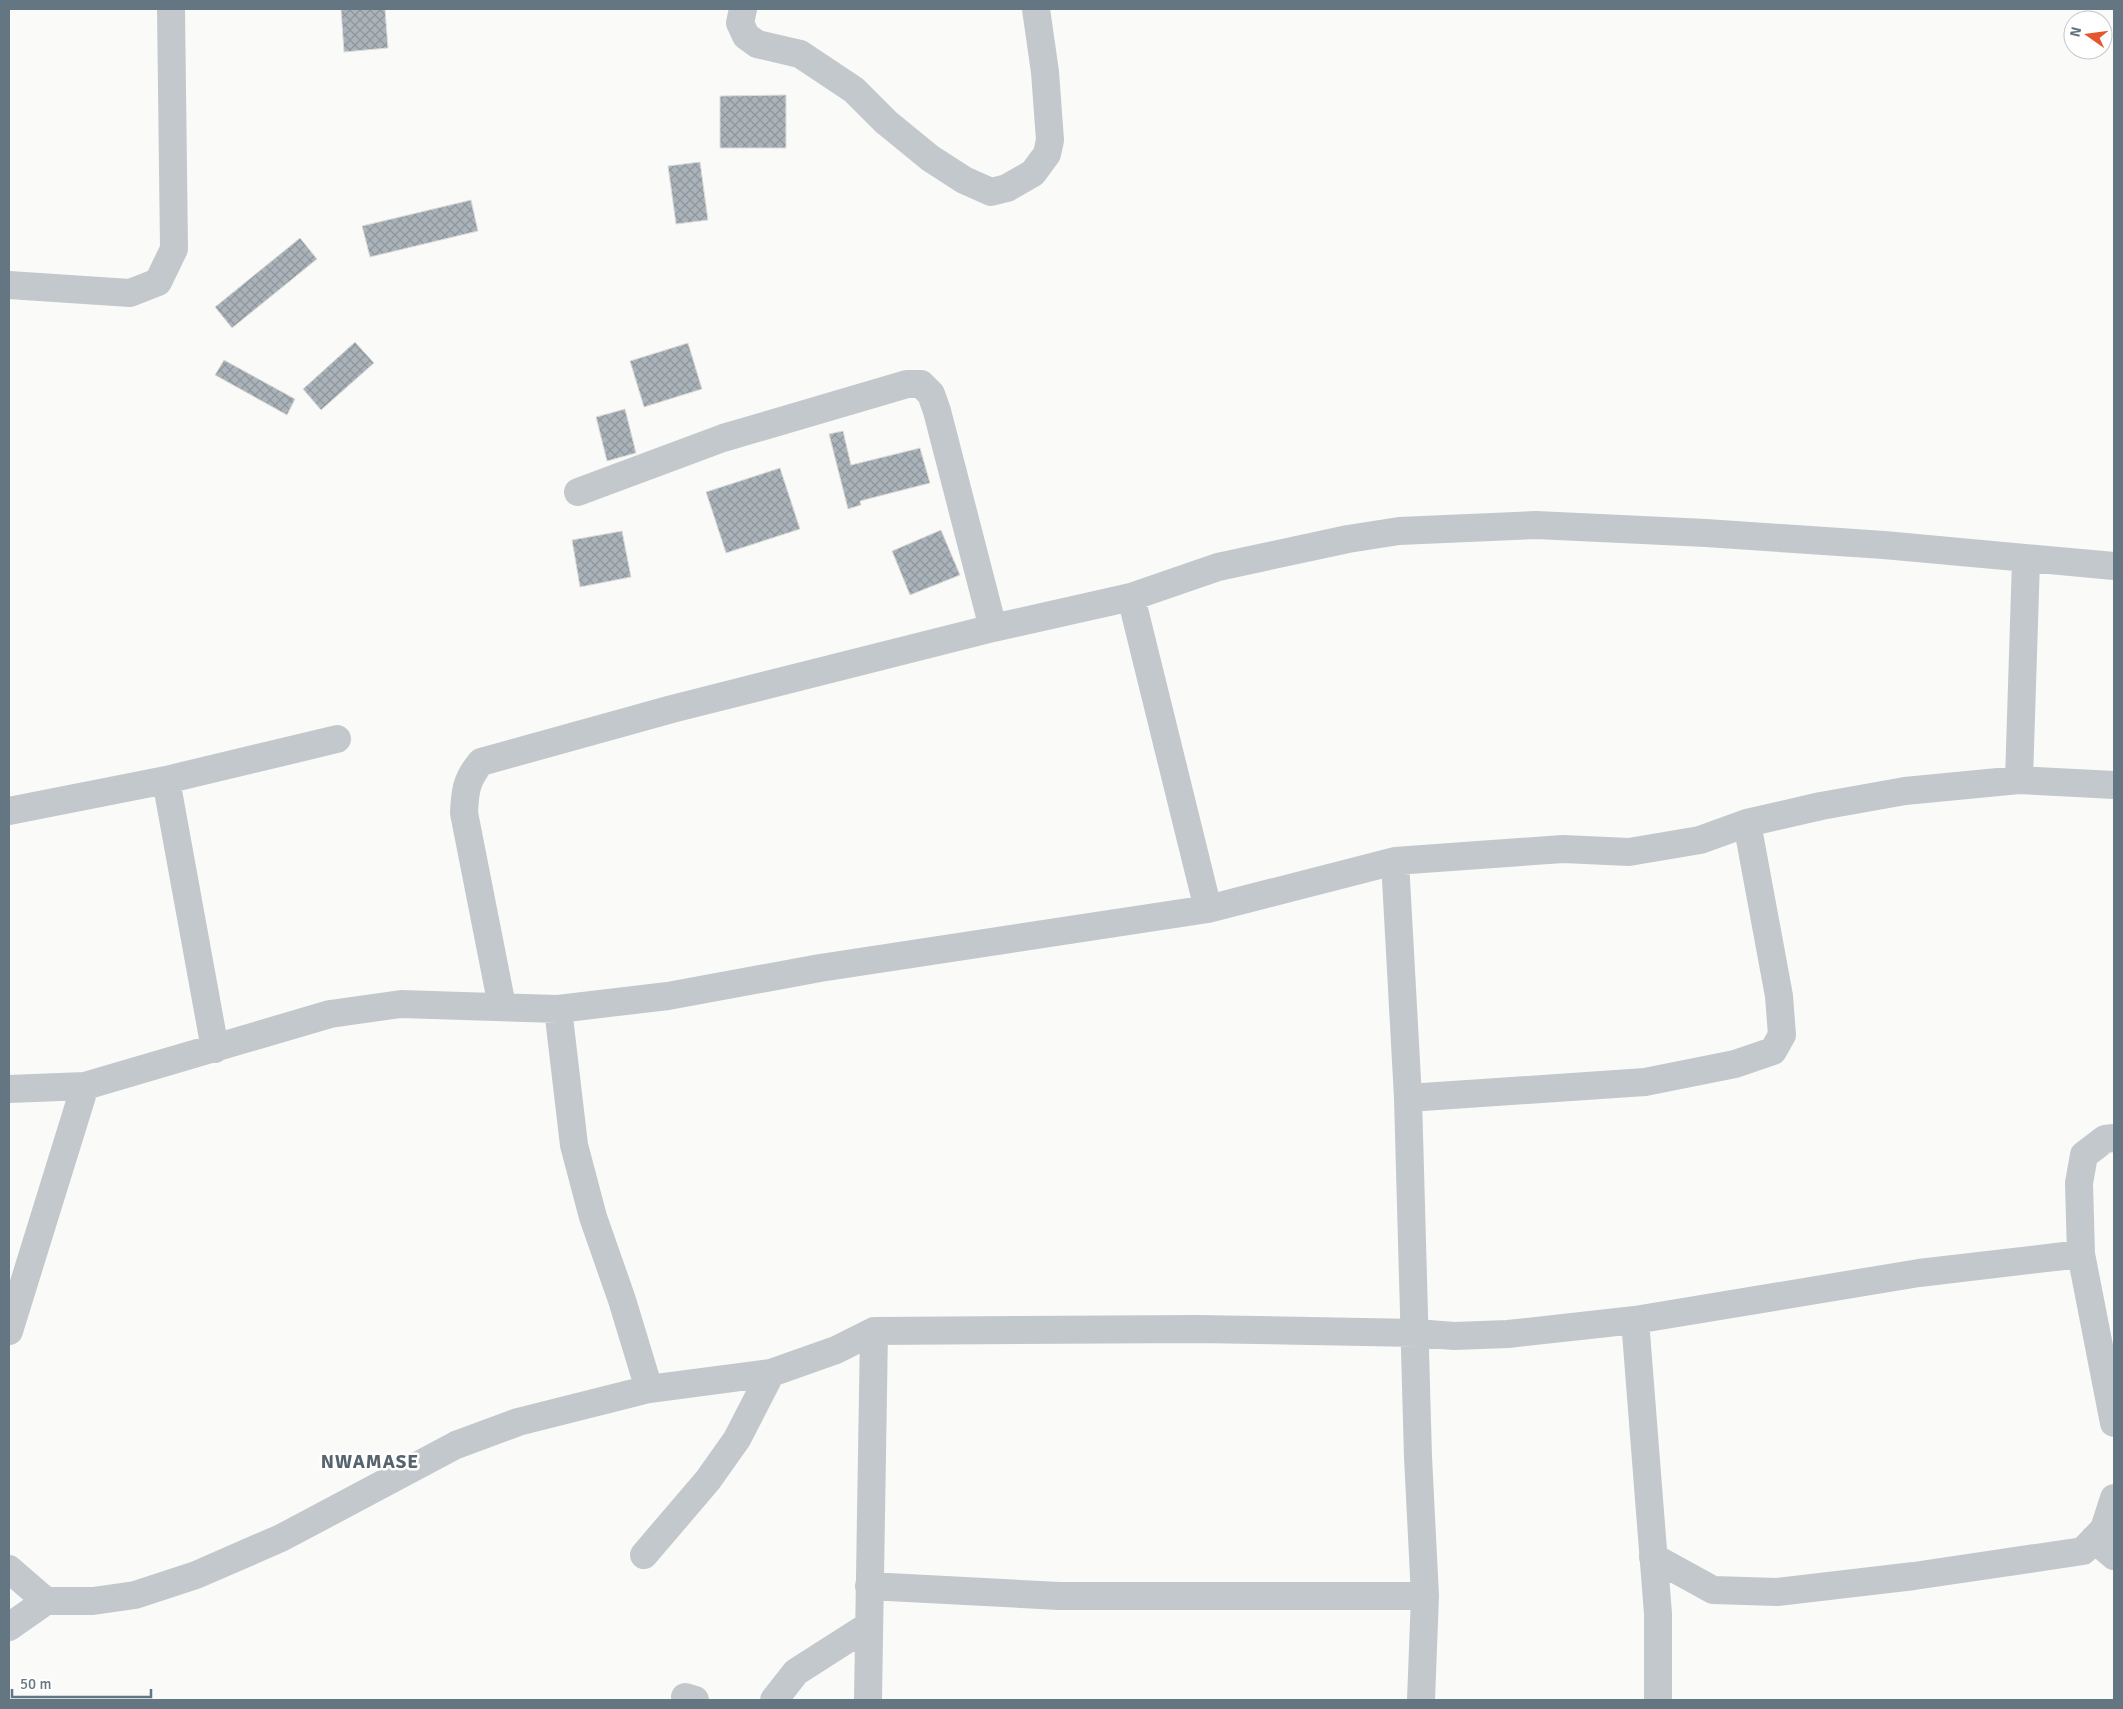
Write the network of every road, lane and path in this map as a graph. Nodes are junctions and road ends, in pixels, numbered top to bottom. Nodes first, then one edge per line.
1 (171, 9) edge
2 (743, 9) edge
3 (1036, 9) edge
4 (9, 285) edge
5 (578, 492) dead end
6 (2026, 560) junction
7 (2114, 566) edge
8 (1131, 597) junction
9 (993, 628) junction
10 (337, 739) dead end
11 (166, 780) junction
12 (2019, 780) junction
13 (2114, 785) edge
14 (9, 811) edge
15 (1748, 824) junction
16 (1395, 861) junction
17 (1208, 909) junction
18 (502, 1006) junction
19 (558, 1009) junction
20 (215, 1049) junction
21 (85, 1086) junction
22 (9, 1089) edge
23 (1408, 1098) junction
24 (2114, 1138) edge
25 (2081, 1254) junction
26 (1635, 1320) junction
27 (874, 1330) junction
28 (9, 1332) edge
29 (1416, 1333) junction
30 (771, 1373) junction
31 (649, 1389) junction
32 (2114, 1423) edge
33 (2114, 1498) edge
34 (2104, 1548) edge
35 (644, 1555) dead end
36 (1653, 1557) junction
37 (9, 1569) edge
38 (869, 1586) junction
39 (1424, 1596) junction
40 (46, 1601) junction
41 (868, 1626) junction
42 (9, 1627) edge
43 (774, 1700) edge
44 (868, 1700) edge
45 (1421, 1700) edge
46 (1658, 1700) edge

1 - 4 street
2 - 3 street
5 - 9 street
6 - 7 street
6 - 8 street
6 - 12 street
8 - 9 street
8 - 17 street
9 - 18 street
10 - 11 street
11 - 14 street
11 - 20 street
12 - 13 street
12 - 15 street
15 - 16 street
15 - 23 street
16 - 17 street
16 - 23 street
17 - 19 street
18 - 19 street
18 - 20 street
19 - 31 street
20 - 21 street
21 - 22 street
21 - 28 street
23 - 29 street
24 - 25 street
25 - 26 street
25 - 32 street
26 - 29 street
26 - 36 street
27 - 29 street
27 - 30 street
27 - 38 street
29 - 39 street
30 - 31 street
30 - 35 street
31 - 40 street
33 - 34 street
34 - 36 street
36 - 46 street
37 - 40 street
38 - 39 street
38 - 41 street
39 - 45 street
40 - 42 street
41 - 43 street
41 - 44 street

